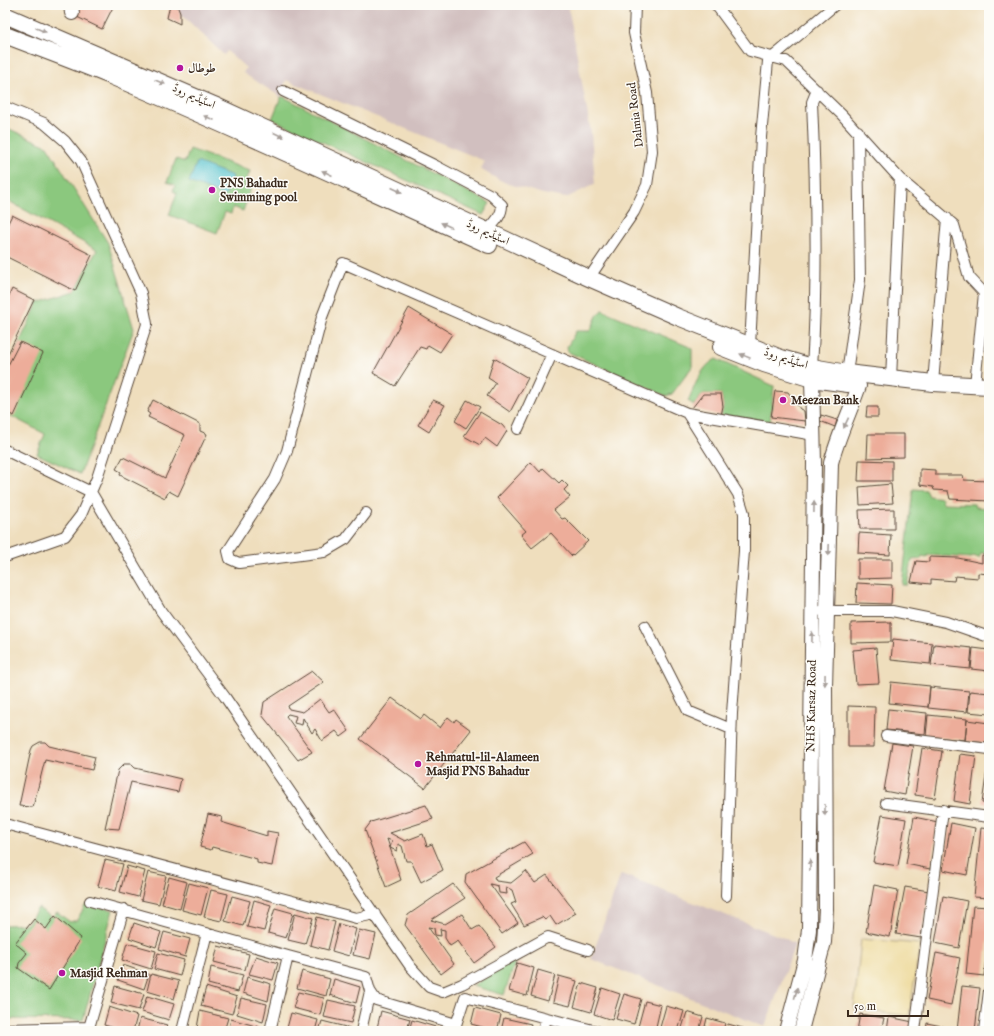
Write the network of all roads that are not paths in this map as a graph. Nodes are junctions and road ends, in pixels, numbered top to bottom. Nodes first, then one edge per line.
1 (635, 5) edge
2 (716, 5) edge
3 (835, 5) edge
4 (5, 15) edge
5 (5, 35) edge
6 (772, 57) junction
7 (817, 90) junction
8 (283, 91) dead end
9 (5, 107) edge
10 (858, 131) junction
11 (900, 179) junction
12 (947, 218) junction
13 (487, 231) junction
14 (589, 278) junction
15 (750, 346) junction
16 (552, 354) junction
17 (812, 373) junction
18 (847, 373) junction
19 (890, 379) junction
20 (933, 383) junction
21 (982, 385) edge
22 (859, 386) junction
23 (989, 396) edge
24 (687, 413) junction
25 (518, 429) dead end
26 (814, 434) junction
27 (5, 450) edge
28 (814, 463) junction
29 (832, 463) junction
30 (91, 492) junction
31 (366, 513) dead end
32 (5, 557) edge
33 (812, 611) junction
34 (827, 611) junction
35 (645, 626) dead end
36 (989, 637) edge
37 (731, 729) junction
38 (886, 736) dead end
39 (989, 749) edge
40 (886, 803) dead end
41 (943, 810) junction
42 (989, 817) edge
43 (5, 824) edge
44 (726, 896) dead end
45 (90, 901) dead end
46 (124, 909) junction
47 (375, 914) junction
48 (810, 918) junction
49 (825, 918) junction
50 (207, 933) junction
51 (588, 950) dead end
52 (288, 956) junction
53 (370, 991) junction
54 (989, 991) edge
55 (546, 1018) junction
56 (455, 1027) edge
57 (5, 1028) edge
58 (89, 1029) edge
59 (182, 1031) edge
60 (270, 1031) edge
61 (361, 1031) edge
62 (543, 1031) edge
63 (597, 1031) edge
64 (786, 1031) edge
65 (801, 1031) edge
66 (915, 1031) edge
67 (984, 1031) edge

1 - 14 street, Dalmia Road
2 - 6 street
3 - 6 street
4 -> 13 main road, اسٹیڈیم روڈ
17 -> 5 main road, اسٹیڈیم روڈ
6 - 7 street
6 - 15 street
7 - 10 street
7 - 17 street
8 - 13 street
9 - 30 street
10 - 11 street
10 - 18 street
11 - 12 street
11 - 19 street
12 - 20 street
12 - 21 street
13 - 14 main road, اسٹیڈیم روڈ
14 - 15 main road, اسٹیڈیم روڈ
15 - 17 main road, اسٹیڈیم روڈ
16 - 24 street
16 - 25 street
16 - 31 street
17 - 18 main road, اسٹیڈیم روڈ
17 - 22 main road, اسٹیڈیم روڈ
17 - 26 street, NHS Karsaz Road
18 - 19 main road, اسٹیڈیم روڈ
19 - 20 main road, اسٹیڈیم روڈ
20 - 21 main road, اسٹیڈیم روڈ
22 - 23 main road, اسٹیڈیم روڈ
22 -> 29 street
24 - 26 street
24 - 37 street
26 - 28 street, NHS Karsaz Road
27 - 30 street
28 - 29 street
33 -> 28 street, NHS Karsaz Road
29 -> 34 street
30 - 32 street
30 - 47 street
33 - 34 street
48 -> 33 street, NHS Karsaz Road
34 - 36 street
34 -> 49 street
35 - 37 street
37 - 44 street
38 - 39 street
40 - 41 street
41 - 42 street
41 - 66 street
43 - 47 street
45 - 46 street
46 - 50 street
46 - 58 street
47 - 51 street
48 - 49 street
64 -> 48 street, NHS Karsaz Road
49 - 65 street
50 - 52 street
50 - 59 street
52 - 53 street
52 - 60 street
53 - 56 street
53 - 61 street
54 - 67 street
55 - 56 street
55 - 62 street
55 - 63 street
57 - 58 street

